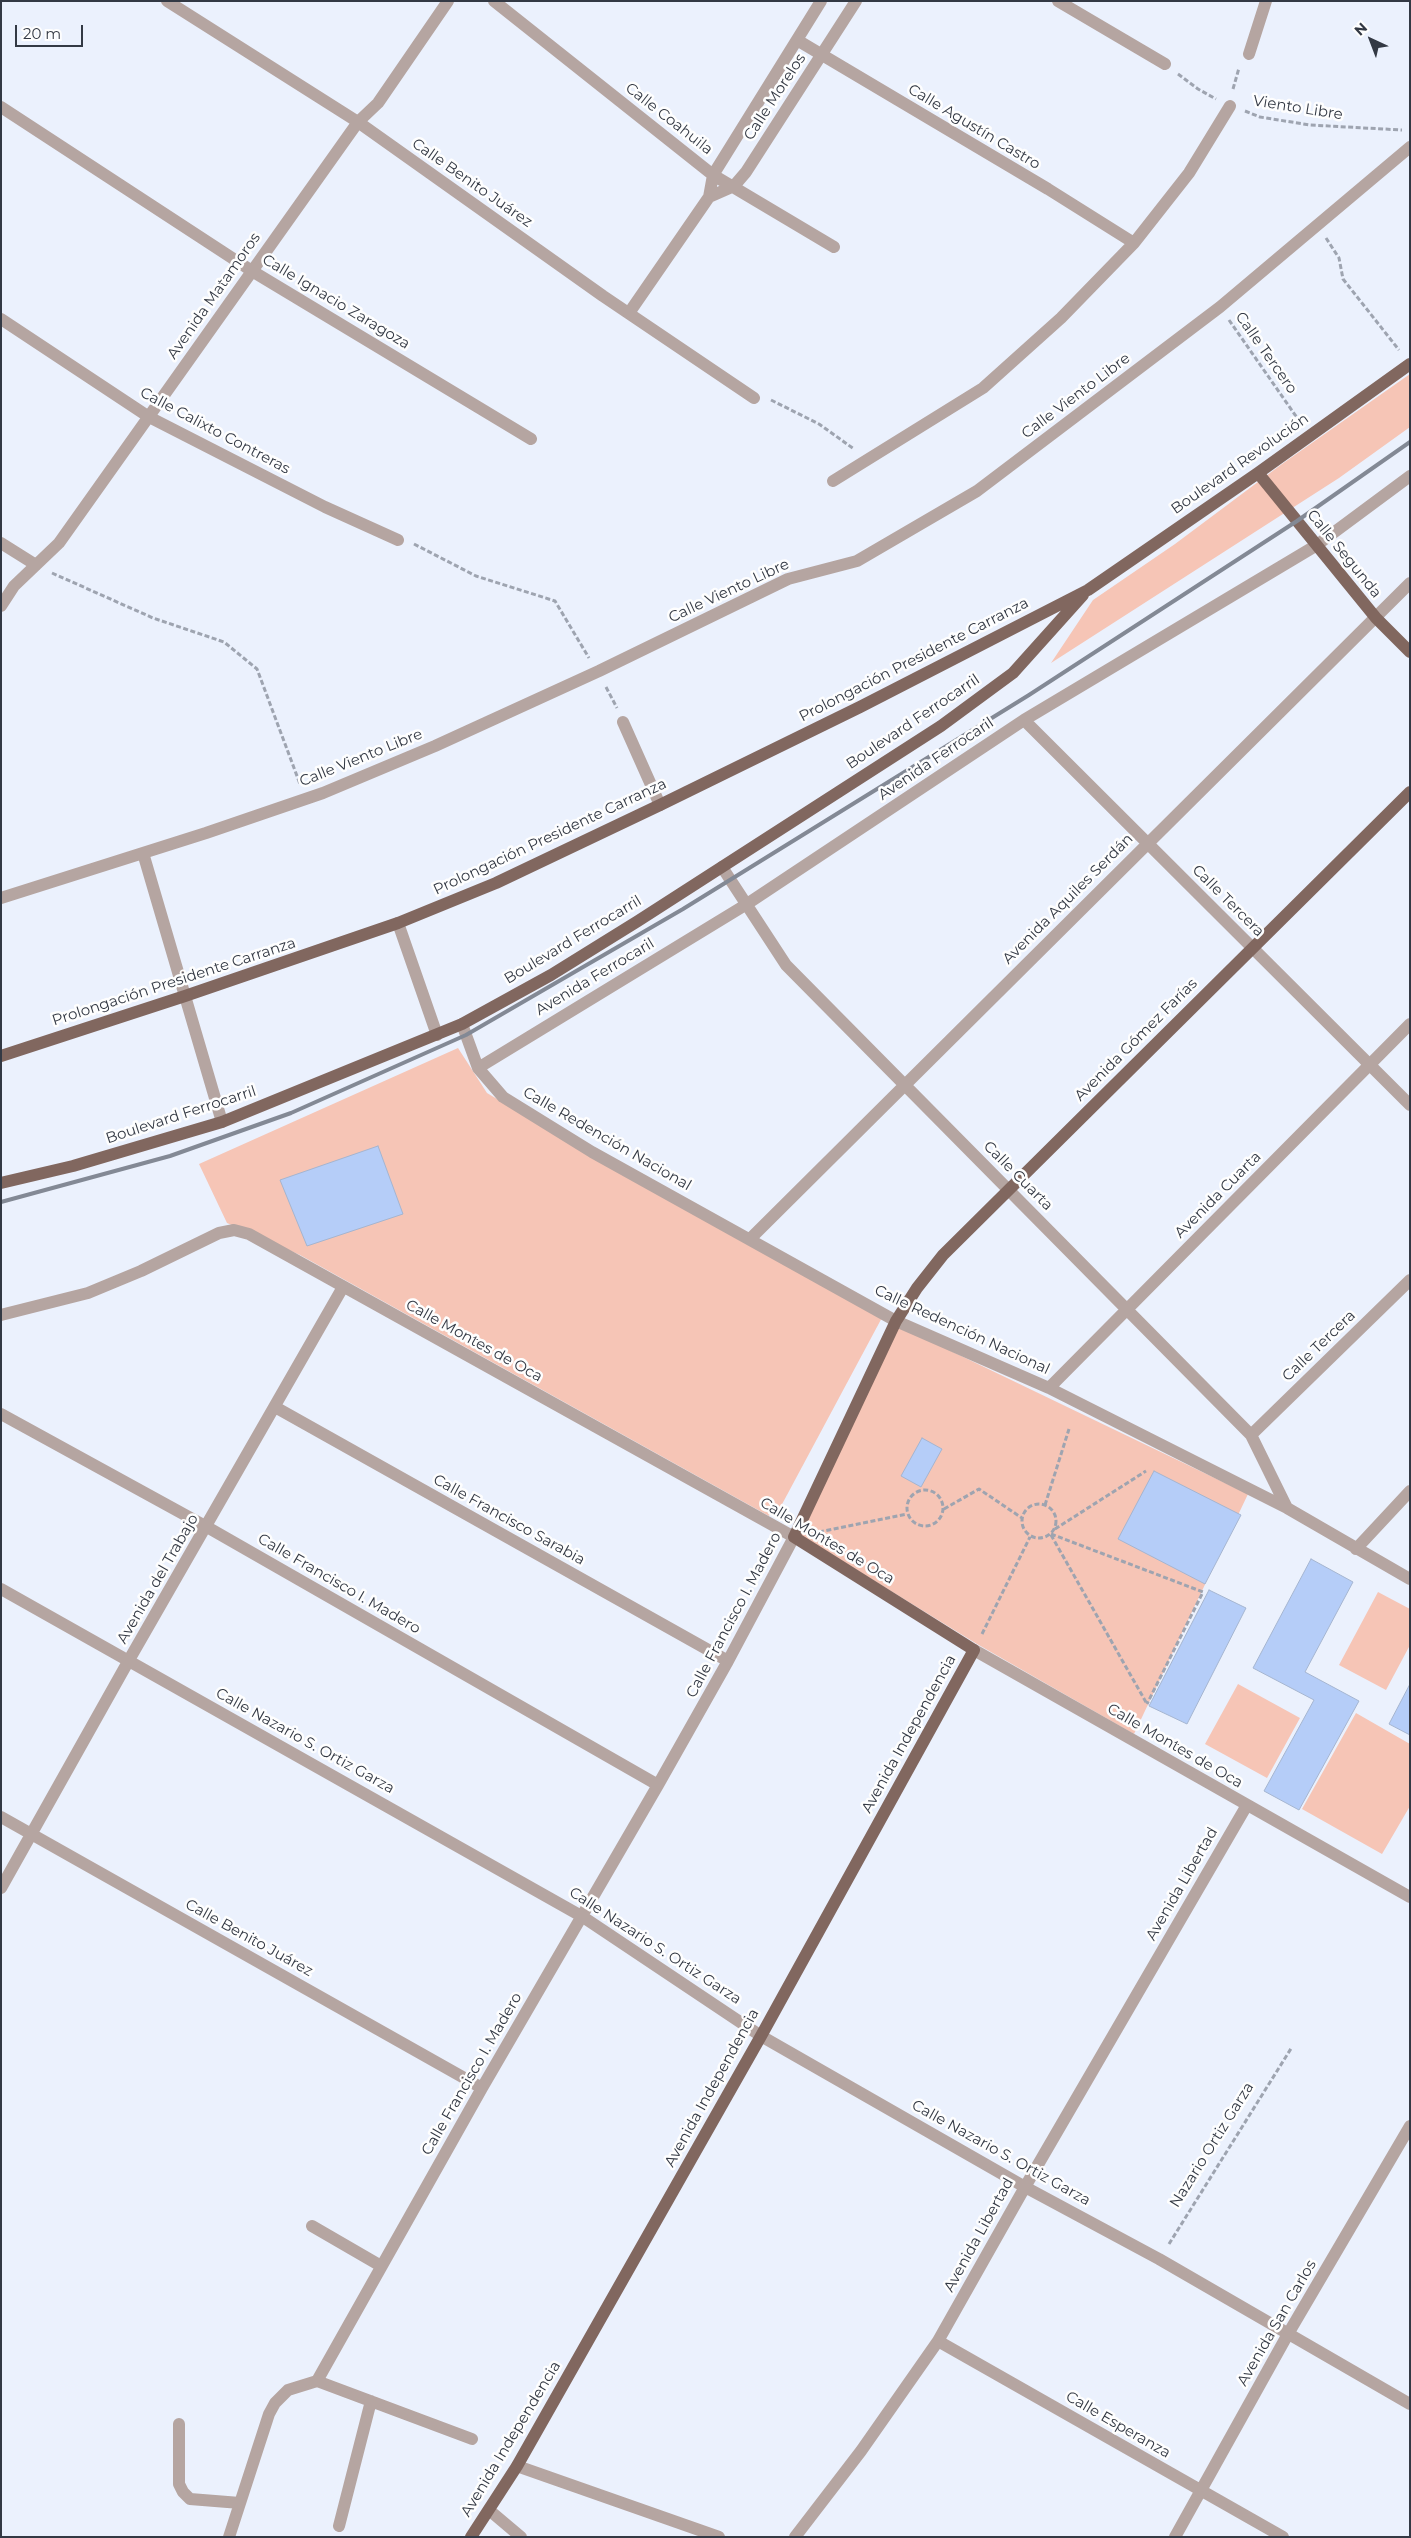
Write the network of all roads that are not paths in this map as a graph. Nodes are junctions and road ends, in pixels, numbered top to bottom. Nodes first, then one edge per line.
1 (167, 1) edge
2 (448, 1) edge
3 (494, 1) edge
4 (822, 1) edge
5 (856, 1) edge
6 (1058, 1) edge
7 (1266, 1) edge
8 (797, 40) junction
9 (1248, 54) road end
10 (822, 55) junction
11 (1166, 64) road end
12 (1, 106) edge
13 (1230, 106) road end
14 (358, 122) junction
15 (1410, 147) edge
16 (713, 175) junction
17 (734, 186) junction
18 (709, 196) junction
19 (1134, 243) junction
20 (834, 247) dead end
21 (252, 271) junction
22 (629, 313) junction
23 (1, 319) edge
24 (1407, 360) edge
25 (754, 398) road end
26 (149, 417) junction
27 (531, 439) dead end
28 (1258, 473) junction
29 (1410, 476) edge
30 (833, 481) dead end
31 (398, 540) road end
32 (1, 543) edge
33 (1317, 546) junction
34 (36, 565) junction
35 (1410, 583) edge
36 (1088, 590) junction
37 (1, 606) edge
38 (1376, 618) junction
39 (1410, 652) edge
40 (1024, 720) junction
41 (623, 722) road end
42 (1410, 792) edge
43 (660, 805) junction
44 (1146, 843) junction
45 (142, 852) junction
46 (722, 867) junction
47 (1, 898) edge
48 (747, 904) junction
49 (398, 923) junction
50 (1252, 948) junction
51 (185, 996) junction
52 (462, 1024) junction
53 (1410, 1024) edge
54 (437, 1036) junction
55 (1, 1056) edge
56 (1370, 1065) junction
57 (478, 1068) junction
58 (904, 1084) junction
59 (1410, 1105) edge
60 (222, 1122) junction
61 (1, 1182) edge
62 (1009, 1189) junction
63 (750, 1239) junction
64 (1410, 1280) edge
65 (343, 1287) junction
66 (1127, 1309) junction
67 (1, 1315) edge
68 (896, 1321) junction
69 (1049, 1388) junction
70 (274, 1407) junction
71 (1, 1414) edge
72 (1252, 1435) junction
73 (1410, 1491) edge
74 (1287, 1508) junction
75 (207, 1527) junction
76 (794, 1537) junction
77 (1356, 1549) junction
78 (1410, 1579) edge
79 (1, 1589) edge
80 (974, 1650) junction
81 (129, 1660) junction
82 (728, 1662) junction
83 (658, 1785) junction
84 (1247, 1805) junction
85 (1, 1817) edge
86 (32, 1834) junction
87 (1, 1888) edge
88 (1410, 1897) edge
89 (583, 1917) junction
90 (761, 2036) junction
91 (482, 2088) junction
92 (1410, 2126) edge
93 (1025, 2186) junction
94 (312, 2226) dead end
95 (381, 2266) junction
96 (1288, 2334) junction
97 (938, 2341) junction
98 (317, 2381) junction
99 (371, 2401) junction
100 (1410, 2404) edge
101 (179, 2424) dead end
102 (472, 2439) dead end
103 (517, 2466) junction
104 (1201, 2490) junction
105 (240, 2503) junction
106 (489, 2510) junction
107 (339, 2526) dead end
108 (229, 2537) edge
109 (471, 2537) edge
110 (521, 2537) edge
111 (719, 2537) edge
112 (795, 2537) edge
113 (1175, 2537) edge
114 (1283, 2537) edge

1 - 14 street, Calle Benito Juárez
2 - 14 street, Avenida Matamoros
3 - 16 street, Calle Coahuila
4 - 8 street, Calle Morelos
5 - 10 street, Calle Morelos
6 - 11 street
7 - 9 street
8 - 10 street, Calle Agustín Castro
8 - 16 street, Calle Morelos
10 - 17 street, Calle Morelos
10 - 19 street, Calle Agustín Castro
12 - 21 street, Calle Ignacio Zaragoza
13 - 19 street
14 - 21 street, Avenida Matamoros
14 - 22 street, Calle Benito Juárez
15 - 45 street, Calle Viento Libre
16 - 17 street, Calle Coahuila
16 - 18 street, Calle Morelos
17 - 18 street, Calle Morelos
17 - 20 street, Calle Coahuila
18 - 22 street, Calle Morelos
19 - 30 street
21 - 26 street, Avenida Matamoros
21 - 27 street, Calle Ignacio Zaragoza
22 - 25 street, Calle Benito Juárez
23 - 26 street, Calle Calixto Contreras
24 - 28 main road, Boulevard Revolución
26 - 31 street, Calle Calixto Contreras
26 - 34 street, Avenida Matamoros
28 - 33 main road, Calle Segunda
28 - 36 main road, Boulevard Revolución
29 - 33 street, Avenida Ferrocaril
32 - 34 street
33 - 38 main road, Calle Segunda
33 - 40 street, Avenida Ferrocaril
34 - 37 street, Avenida Matamoros
35 - 38 street, Avenida Aquiles Serdán
36 - 43 main road, Prolongación Presidente Carranza
36 - 46 main road, Boulevard Ferrocarril
38 - 39 main road, Calle Segunda
38 - 44 street, Avenida Aquiles Serdán
40 - 44 street, Calle Tercera
40 - 48 street, Avenida Ferrocaril
41 - 43 street
42 - 50 main road, Avenida Gómez Farías
43 - 49 main road, Prolongación Presidente Carranza
44 - 50 street, Calle Tercera
44 - 58 street, Avenida Aquiles Serdán
45 - 47 street, Calle Viento Libre
45 - 51 street
46 - 48 street, Calle Cuarta
46 - 52 main road, Boulevard Ferrocarril
48 - 57 street, Avenida Ferrocaril
48 - 58 street, Calle Cuarta
49 - 51 main road, Prolongación Presidente Carranza
49 - 54 street
50 - 56 street, Calle Tercera
50 - 62 main road, Avenida Gómez Farías
51 - 55 main road, Prolongación Presidente Carranza
51 - 60 street
52 - 54 main road, Boulevard Ferrocarril
52 - 57 street, Calle Redención Nacional
53 - 56 street, Avenida Cuarta
54 - 60 main road, Boulevard Ferrocarril
56 - 59 street, Calle Tercera
56 - 66 street, Avenida Cuarta
57 - 63 street, Calle Redención Nacional
58 - 62 street, Calle Cuarta
58 - 63 street, Avenida Aquiles Serdán
60 - 61 main road, Boulevard Ferrocarril
62 - 66 street, Calle Cuarta
62 - 68 main road, Avenida Gómez Farías
63 - 68 street, Calle Redención Nacional
64 - 72 street, Calle Tercera
65 - 67 street, Calle Montes de Oca
65 - 70 street, Avenida del Trabajo
65 - 76 street, Calle Montes de Oca
66 - 69 street, Avenida Cuarta
66 - 72 street, Calle Cuarta
68 - 69 street, Calle Redención Nacional
68 - 76 main road, Calle Francisco I. Madero
69 - 74 street, Calle Redención Nacional
70 - 75 street, Avenida del Trabajo
70 - 82 street, Calle Francisco Sarabia
71 - 75 street, Calle Francisco I. Madero
72 - 74 street, Calle Cuarta
73 - 77 street
74 - 77 street, Calle Redención Nacional
75 - 81 street, Avenida del Trabajo
75 - 83 street, Calle Francisco I. Madero
76 - 80 main road, Calle Montes de Oca
76 - 82 street, Calle Francisco I. Madero
77 - 78 street, Calle Redención Nacional
79 - 81 street, Calle Nazario S. Ortiz Garza
80 - 84 street, Calle Montes de Oca
80 - 90 main road, Avenida Independencia
81 - 86 street, Avenida del Trabajo
81 - 89 street, Calle Nazario S. Ortiz Garza
82 - 83 street, Calle Francisco I. Madero
83 - 89 street, Calle Francisco I. Madero
84 - 88 street, Calle Montes de Oca
84 - 93 street, Avenida Libertad
85 - 86 street, Calle Benito Juárez
86 - 87 street, Avenida del Trabajo
86 - 91 street, Calle Benito Juárez
89 - 90 street, Calle Nazario S. Ortiz Garza
89 - 91 street, Calle Francisco I. Madero
90 - 93 street, Calle Nazario S. Ortiz Garza
90 - 103 main road, Avenida Independencia
91 - 95 street, Calle Francisco I. Madero
92 - 96 street, Avenida San Carlos
93 - 96 street, Calle Nazario S. Ortiz Garza
93 - 97 street, Avenida Libertad
94 - 95 street
95 - 98 street, Calle Francisco I. Madero
96 - 100 street
96 - 104 street, Avenida San Carlos
97 - 104 street, Calle Esperanza
97 - 112 street, Avenida Libertad
98 - 99 street
98 - 105 street
99 - 102 street
99 - 107 street
101 - 105 street
103 - 106 main road, Avenida Independencia
103 - 111 street
104 - 113 street, Avenida San Carlos
104 - 114 street, Calle Esperanza
105 - 108 street
106 - 109 main road, Avenida Independencia
106 - 110 street

